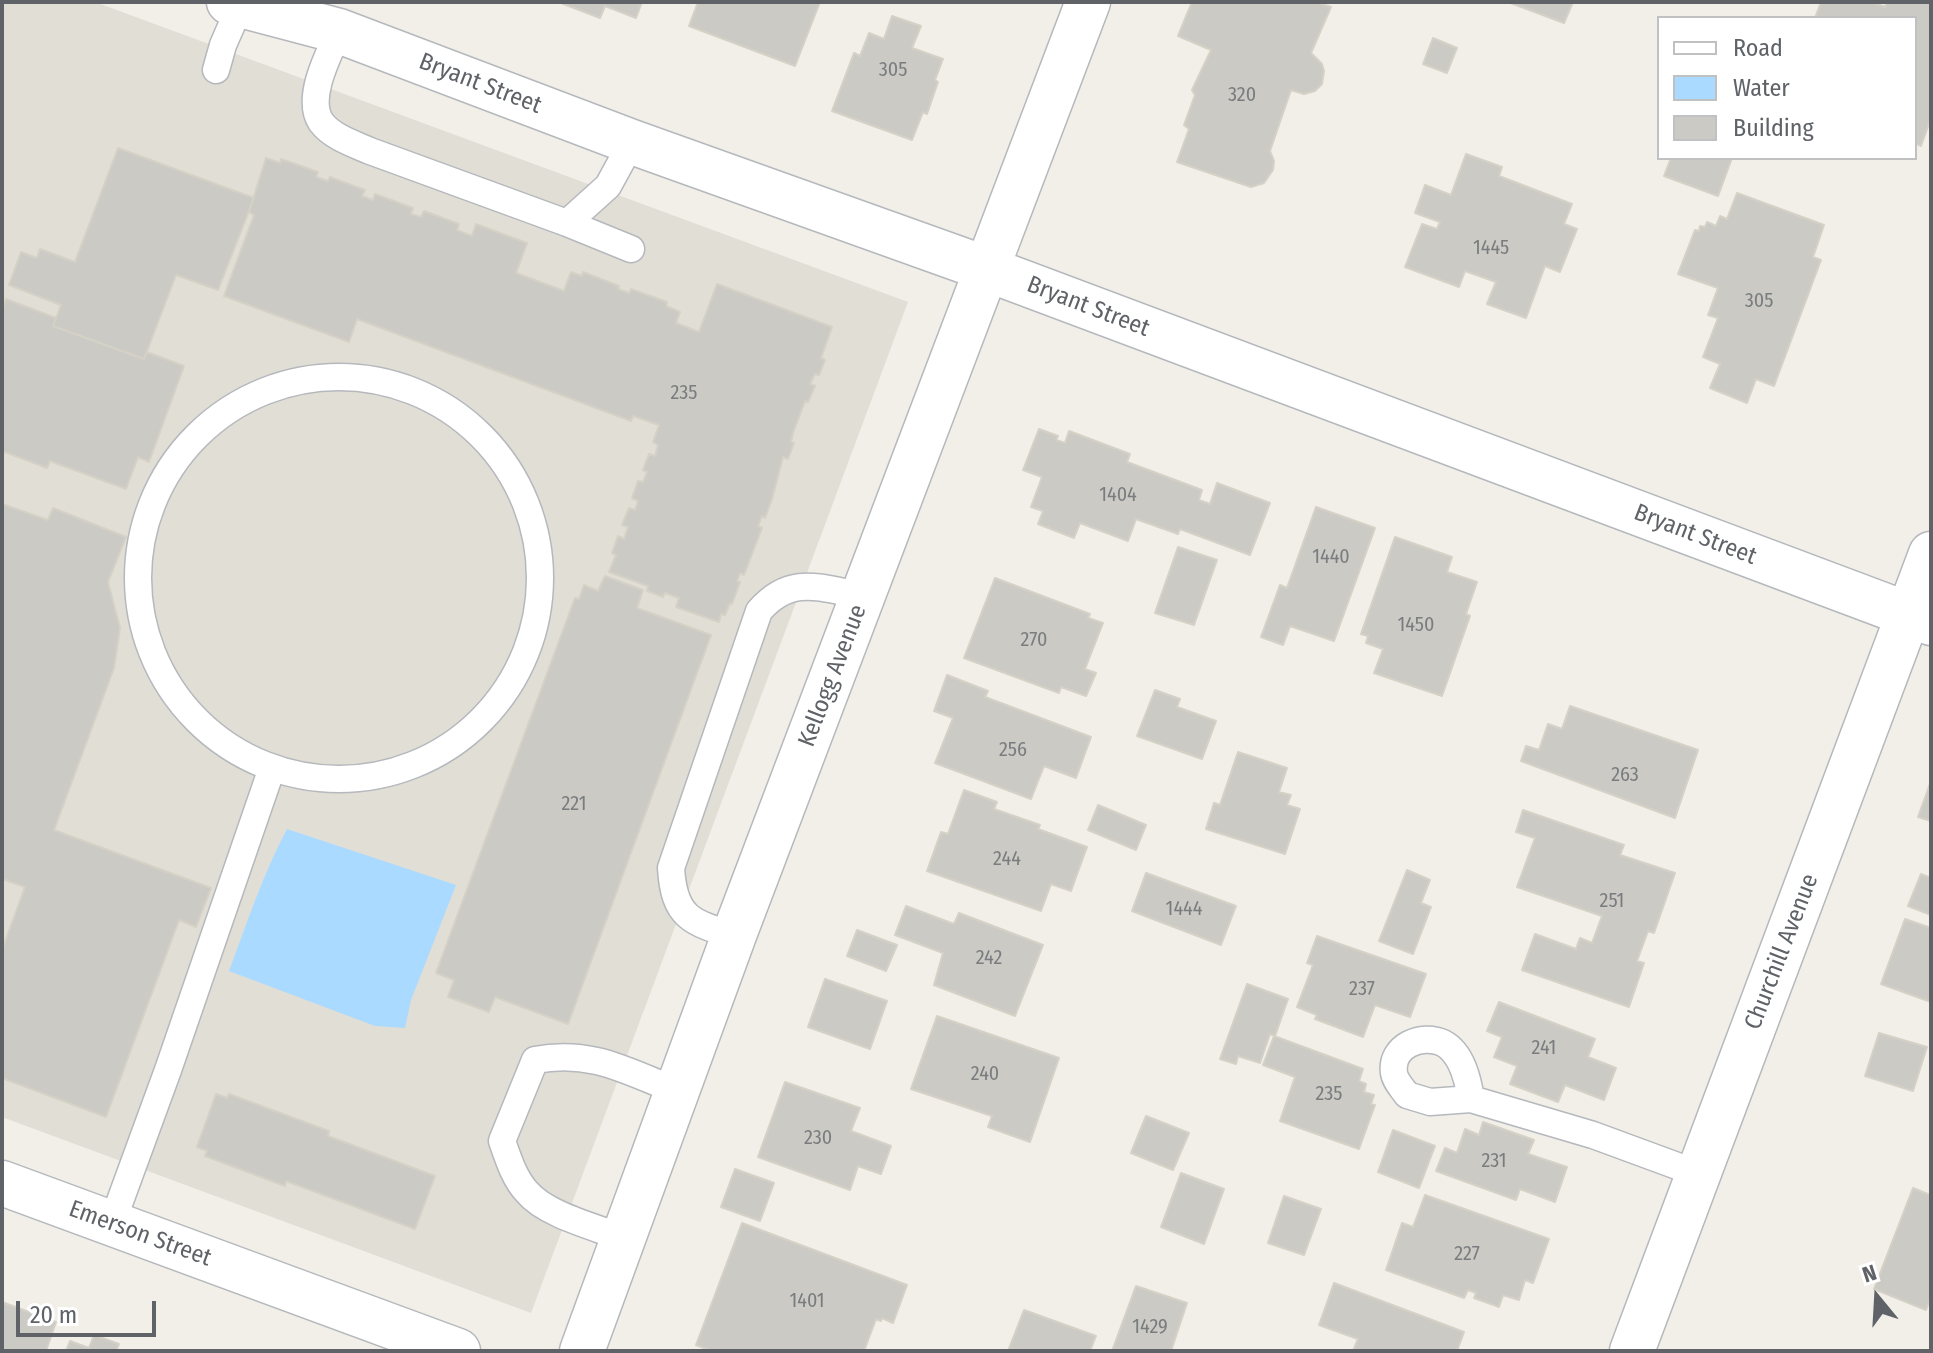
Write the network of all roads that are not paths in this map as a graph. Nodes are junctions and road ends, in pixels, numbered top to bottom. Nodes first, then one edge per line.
1 (1088, 2) edge
2 (236, 3) edge
3 (339, 31) junction
4 (216, 70) dead end
5 (632, 142) junction
6 (567, 223) junction
7 (631, 249) dead end
8 (987, 269) junction
9 (1931, 554) edge
10 (863, 596) junction
11 (1920, 619) edge
12 (272, 768) junction
13 (734, 935) junction
14 (677, 1091) junction
15 (1471, 1099) dead end
16 (1699, 1174) junction
17 (2, 1183) edge
18 (112, 1223) junction
19 (623, 1238) junction
20 (458, 1351) edge
21 (582, 1351) edge
22 (1632, 1351) edge

1 - 8 street, Kellogg Avenue
2 - 3 street, Bryant Street
2 - 4 lane
3 - 5 street, Bryant Street
3 - 6 lane
5 - 6 lane
5 - 8 street, Bryant Street
6 - 7 lane
8 - 10 street, Kellogg Avenue
8 - 11 street, Bryant Street
9 - 11 street, Churchill Avenue
10 - 13 street, Kellogg Avenue
10 - 13 lane
11 - 16 street, Churchill Avenue
12 - 12 lane
12 - 18 lane
13 - 14 street, Kellogg Avenue
14 - 19 street, Kellogg Avenue
14 - 19 lane
15 - 16 lane
16 - 22 street, Churchill Avenue
17 - 18 street, Emerson Street
18 - 20 street, Emerson Street
19 - 21 street, Kellogg Avenue

